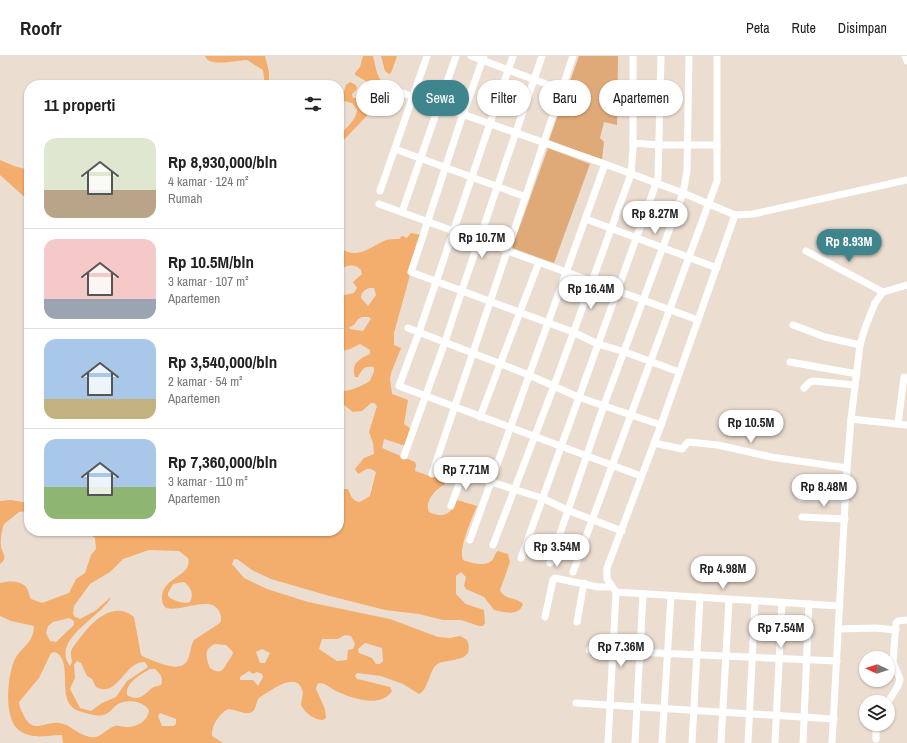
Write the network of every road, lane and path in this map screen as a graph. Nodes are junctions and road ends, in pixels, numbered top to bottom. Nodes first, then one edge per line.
1 (427, 56) edge
2 (456, 56) edge
3 (471, 56) edge
4 (513, 56) edge
5 (542, 56) edge
6 (573, 56) edge
7 (633, 56) edge
8 (661, 56) edge
9 (689, 56) edge
10 (717, 56) edge
11 (905, 56) edge
12 (483, 58) edge
13 (907, 61) edge
14 (508, 70) junction
15 (419, 80) edge
16 (448, 80) edge
17 (534, 80) junction
18 (565, 80) edge
19 (539, 82) edge
20 (469, 97) edge
21 (412, 100) edge
22 (436, 116) edge
23 (462, 116) edge
24 (469, 116) edge
25 (554, 116) edge
26 (490, 123) junction
27 (516, 132) junction
28 (545, 142) junction
29 (633, 143) junction
30 (687, 144) junction
31 (717, 144) junction
32 (659, 145) junction
33 (395, 149) junction
34 (421, 159) junction
35 (605, 164) junction
36 (446, 168) junction
37 (631, 174) junction
38 (472, 178) junction
39 (907, 180) edge
40 (656, 183) junction
41 (497, 187) junction
42 (380, 191) dead end
43 (684, 193) junction
44 (526, 197) junction
45 (379, 204) dead end
46 (709, 204) junction
47 (402, 212) junction
48 (735, 215) junction
49 (586, 219) junction
50 (428, 221) junction
51 (611, 228) junction
52 (453, 231) junction
53 (636, 238) junction
54 (479, 240) junction
55 (663, 248) junction
56 (508, 251) junction
57 (806, 251) dead end
58 (688, 257) junction
59 (539, 262) junction
60 (717, 268) junction
61 (567, 272) junction
62 (436, 281) junction
63 (592, 282) junction
64 (907, 285) edge
65 (462, 290) junction
66 (617, 290) junction
67 (883, 292) junction
68 (491, 301) junction
69 (644, 301) junction
70 (670, 310) junction
71 (520, 312) junction
72 (698, 320) junction
73 (548, 322) junction
74 (793, 326) dead end
75 (408, 328) dead end
76 (419, 332) junction
77 (572, 332) junction
78 (445, 342) junction
79 (598, 344) junction
80 (860, 345) junction
81 (625, 352) junction
82 (473, 354) junction
83 (650, 361) junction
84 (790, 362) dead end
85 (500, 364) junction
86 (679, 372) junction
87 (857, 374) junction
88 (529, 375) junction
89 (904, 377) dead end
90 (855, 385) junction
91 (554, 386) junction
92 (804, 388) dead end
93 (425, 396) junction
94 (578, 397) junction
95 (604, 405) junction
96 (455, 407) junction
97 (631, 413) junction
98 (480, 417) junction
99 (851, 419) junction
100 (898, 424) junction
101 (661, 425) junction
102 (907, 425) edge
103 (510, 428) junction
104 (535, 437) junction
105 (654, 443) junction
106 (560, 447) junction
107 (404, 456) dead end
108 (586, 456) junction
109 (437, 461) junction
110 (612, 466) junction
111 (847, 468) junction
112 (464, 470) junction
113 (432, 474) dead end
114 (641, 476) junction
115 (491, 482) junction
116 (514, 488) junction
117 (542, 498) junction
118 (801, 498) dead end
119 (846, 498) junction
120 (450, 506) dead end
121 (567, 510) junction
122 (802, 517) dead end
123 (845, 519) junction
124 (592, 520) junction
125 (622, 531) junction
126 (470, 540) dead end
127 (493, 545) dead end
128 (521, 558) dead end
129 (550, 563) dead end
130 (573, 572) dead end
131 (584, 583) junction
132 (614, 589) junction
133 (643, 594) junction
134 (671, 596) junction
135 (700, 597) junction
136 (729, 600) junction
137 (755, 602) junction
138 (782, 603) junction
139 (809, 604) junction
140 (840, 606) junction
141 (545, 617) dead end
142 (907, 620) edge
143 (577, 622) dead end
144 (838, 629) junction
145 (896, 630) junction
146 (589, 650) dead end
147 (613, 650) junction
148 (640, 652) junction
149 (667, 653) junction
150 (696, 654) junction
151 (725, 656) junction
152 (752, 657) junction
153 (779, 658) junction
154 (806, 660) junction
155 (836, 661) junction
156 (892, 695) edge
157 (576, 703) dead end
158 (609, 706) junction
159 (637, 708) junction
160 (664, 709) junction
161 (694, 711) junction
162 (722, 713) junction
163 (749, 714) junction
164 (776, 716) junction
165 (804, 717) junction
166 (834, 719) junction
167 (876, 731) edge
168 (876, 739) dead end
169 (608, 743) edge
170 (635, 743) edge
171 (662, 743) edge
172 (692, 743) edge
173 (721, 743) edge
174 (748, 743) edge
175 (775, 743) edge
176 (803, 743) edge
177 (832, 743) edge

1 - 15 street
2 - 16 street
3 - 12 street
4 - 14 street
5 - 17 street
6 - 18 street
7 - 29 street
8 - 32 street
9 - 30 street
10 - 31 street
11 - 13 street
12 - 14 street
12 - 20 street
14 - 17 street
14 - 26 street
17 - 19 street
17 - 27 street
21 - 33 street
22 - 34 street
23 - 36 street
24 - 26 street
25 - 28 street
26 - 27 street
26 - 38 street
27 - 28 street
27 - 41 street
28 - 35 street
28 - 44 street
29 - 32 street
29 - 37 street
30 - 31 street
30 - 32 street
30 - 43 street
31 - 46 street
32 - 40 street
33 - 34 street
33 - 42 street
34 - 36 street
34 - 47 street
35 - 37 street
35 - 49 street
36 - 38 street
36 - 50 street
37 - 40 street
37 - 51 street
38 - 41 street
38 - 52 street
39 - 48 street
40 - 43 street
40 - 53 street
41 - 44 street
41 - 54 street
43 - 46 street
43 - 55 street
44 - 56 street
45 - 47 street
46 - 48 street
46 - 58 street
47 - 50 street
48 - 60 street
49 - 51 street
49 - 61 street
50 - 52 street
50 - 62 street
51 - 53 street
51 - 63 street
52 - 54 street
52 - 62 street
53 - 55 street
53 - 66 street
54 - 56 street
54 - 65 street
55 - 58 street
55 - 69 street
56 - 59 street
56 - 68 street
57 - 67 street
58 - 60 street
58 - 70 street
59 - 61 street
59 - 71 street
60 - 72 street
61 - 63 street
61 - 73 street
62 - 65 street
62 - 76 street
63 - 66 street
63 - 77 street
64 - 67 street
65 - 68 street
65 - 78 street
66 - 69 street
66 - 79 street
67 - 80 street
68 - 71 street
68 - 82 street
69 - 70 street
69 - 81 street
70 - 72 street
70 - 83 street
71 - 73 street
71 - 85 street
72 - 86 street
73 - 77 street
73 - 88 street
74 - 80 street
75 - 76 street
76 - 78 street
76 - 93 street
77 - 79 street
77 - 91 street
78 - 82 street
78 - 93 street
79 - 81 street
79 - 94 street
80 - 87 street
81 - 83 street
81 - 95 street
82 - 85 street
82 - 96 street
83 - 86 street
83 - 97 street
84 - 87 street
85 - 88 street
85 - 98 street
86 - 101 street
87 - 90 street
88 - 91 street
88 - 103 street
89 - 100 street
90 - 92 street
90 - 99 street
91 - 94 street
91 - 104 street
93 - 96 street
93 - 107 street
94 - 95 street
94 - 106 street
95 - 97 street
95 - 108 street
96 - 98 street
96 - 109 street
97 - 101 street
97 - 110 street
98 - 103 street
99 - 100 street
99 - 111 street
100 - 102 street
101 - 105 street
103 - 104 street
103 - 115 street
104 - 106 street
104 - 116 street
105 - 111 street
105 - 114 street
106 - 108 street
106 - 117 street
108 - 110 street
108 - 121 street
109 - 112 street
109 - 113 street
110 - 114 street
110 - 124 street
111 - 119 street
112 - 115 street
112 - 120 street
114 - 125 street
115 - 116 street
115 - 126 street
116 - 117 street
116 - 127 street
117 - 121 street
117 - 128 street
118 - 119 street
119 - 123 street
121 - 124 street
121 - 129 street
122 - 123 street
123 - 140 street
124 - 125 street
124 - 130 street
125 - 132 street
131 - 132 street
131 - 141 street
131 - 143 street
132 - 133 street
132 - 147 street
133 - 134 street
133 - 148 street
134 - 135 street
134 - 149 street
135 - 136 street
135 - 150 street
136 - 137 street
136 - 151 street
137 - 138 street
137 - 152 street
138 - 139 street
138 - 153 street
139 - 140 street
139 - 154 street
140 - 144 street
142 - 145 street
144 - 145 street
144 - 155 street
145 - 156 street
146 - 147 street
147 - 148 street
147 - 158 street
148 - 149 street
148 - 159 street
149 - 150 street
149 - 160 street
150 - 151 street
150 - 161 street
151 - 152 street
151 - 162 street
152 - 153 street
152 - 163 street
153 - 154 street
153 - 164 street
154 - 155 street
154 - 165 street
155 - 166 street
157 - 158 street
158 - 159 street
158 - 169 street
159 - 160 street
159 - 170 street
160 - 161 street
160 - 171 street
161 - 162 street
161 - 172 street
162 - 163 street
162 - 173 street
163 - 164 street
163 - 174 street
164 - 165 street
164 - 175 street
165 - 166 street
165 - 176 street
166 - 177 street
167 - 168 street

